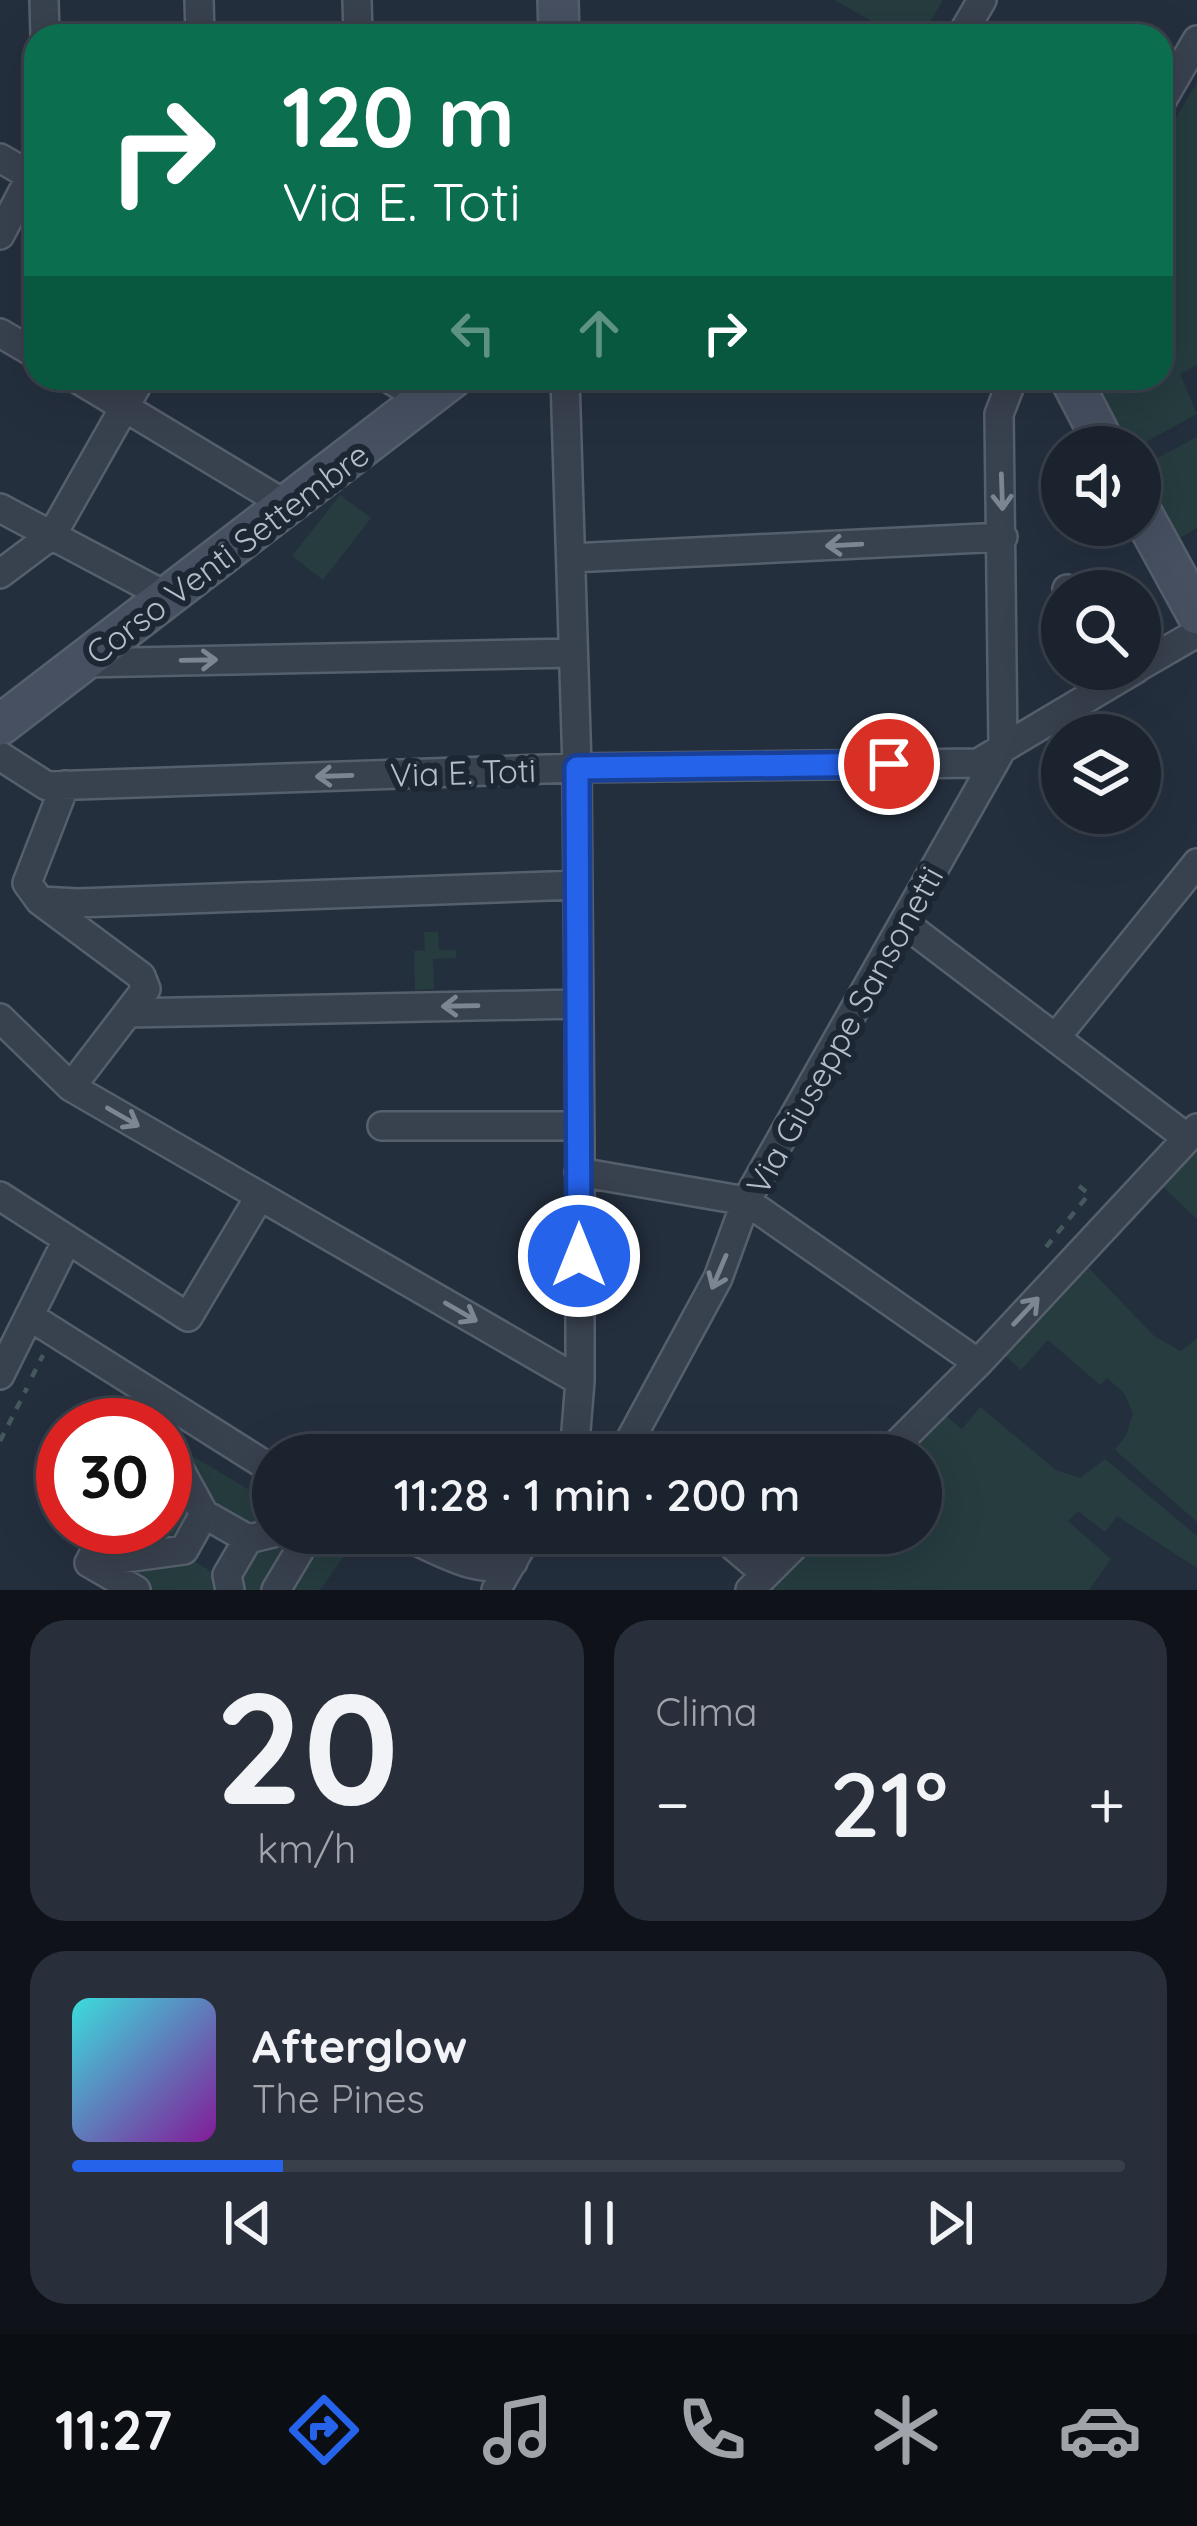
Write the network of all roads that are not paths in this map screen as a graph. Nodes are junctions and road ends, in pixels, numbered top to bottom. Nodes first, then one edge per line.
1 (1197, 40) edge
2 (1173, 81) edge
3 (24, 193) edge
4 (0, 235) edge
5 (97, 390) edge
6 (133, 390) edge
7 (439, 390) edge
8 (565, 390) edge
9 (1008, 390) edge
10 (1076, 390) edge
11 (124, 406) junction
12 (1095, 426) edge
13 (288, 506) junction
14 (0, 508) edge
15 (52, 535) junction
16 (1003, 537) junction
17 (1160, 546) edge
18 (571, 558) junction
19 (0, 574) edge
20 (168, 596) junction
21 (1197, 614) edge
22 (1197, 633) edge
23 (1161, 652) edge
24 (573, 653) junction
25 (82, 663) junction
26 (1096, 690) edge
27 (0, 725) edge
28 (1003, 747) junction
29 (0, 756) edge
30 (577, 768) junction
31 (65, 785) junction
32 (1197, 863) edge
33 (577, 885) junction
34 (40, 901) junction
35 (904, 923) junction
36 (578, 1004) junction
37 (128, 1013) junction
38 (0, 1018) edge
39 (1057, 1036) junction
40 (71, 1087) junction
41 (382, 1126) dead end
42 (579, 1126) junction
43 (1192, 1132) edge
44 (579, 1172) junction
45 (0, 1196) edge
46 (260, 1196) junction
47 (746, 1202) junction
48 (67, 1240) junction
49 (29, 1316) junction
50 (978, 1363) junction
51 (0, 1375) edge
52 (580, 1381) junction
53 (142, 1398) edge
54 (192, 1429) edge
55 (580, 1434) edge
56 (633, 1434) edge
57 (907, 1434) edge
58 (252, 1460) edge
59 (192, 1492) edge
60 (204, 1514) junction
61 (252, 1533) edge
62 (192, 1536) edge
63 (252, 1548) edge
64 (94, 1554) edge
65 (155, 1554) edge
66 (190, 1554) edge
67 (297, 1554) edge
68 (451, 1554) edge
69 (517, 1554) edge
70 (735, 1554) edge
71 (786, 1554) edge
72 (513, 1562) junction
73 (89, 1563) junction
74 (228, 1582) edge
75 (758, 1582) edge
76 (136, 1590) edge
77 (276, 1590) edge
78 (496, 1590) edge

1 - 2 street
3 - 4 street
5 - 11 street
6 - 11 street
7 - 13 street, Corso Venti Settembre
8 - 18 street
9 -> 16 street, Via Giuseppe Sansonetti
10 - 12 street
11 - 13 street
11 - 15 street
13 - 20 street, Corso Venti Settembre
14 - 15 street
15 - 19 street
15 - 20 street
16 -> 18 street
16 - 28 street, Via Giuseppe Sansonetti
17 - 21 street
18 - 24 street
20 - 25 street, Corso Venti Settembre
22 - 23 street, Via E. Toti
25 -> 24 street
24 - 30 street
25 - 27 street, Corso Venti Settembre
26 - 28 street, Via E. Toti
28 - 30 street, Via E. Toti
28 - 35 street, Via Giuseppe Sansonetti
29 - 31 street, Via E. Toti
30 -> 31 street, Via E. Toti
30 - 33 street
31 - 34 street
32 - 39 street
33 - 34 street
33 - 36 street
34 - 37 street
35 - 39 street
35 - 47 street, Via Giuseppe Sansonetti
36 -> 37 street
36 - 42 street
37 - 40 street
38 - 40 street
39 - 43 street
40 -> 46 street
41 - 42 street
42 - 44 street
50 -> 43 street
44 - 47 street
44 - 52 street
45 - 48 street
46 - 48 street
46 -> 52 street
47 - 50 street
47 -> 56 street, Via Giuseppe Sansonetti
48 - 49 street
49 - 51 street
49 - 53 street
50 - 57 street
52 - 55 street
54 - 58 street
59 - 60 street
60 - 61 street
60 - 62 street
63 - 74 street
64 - 73 street
65 - 73 street
66 - 74 street
67 - 77 street
68 - 72 street
69 - 72 street
70 - 75 street
71 - 75 street
72 - 78 street
73 - 76 street

